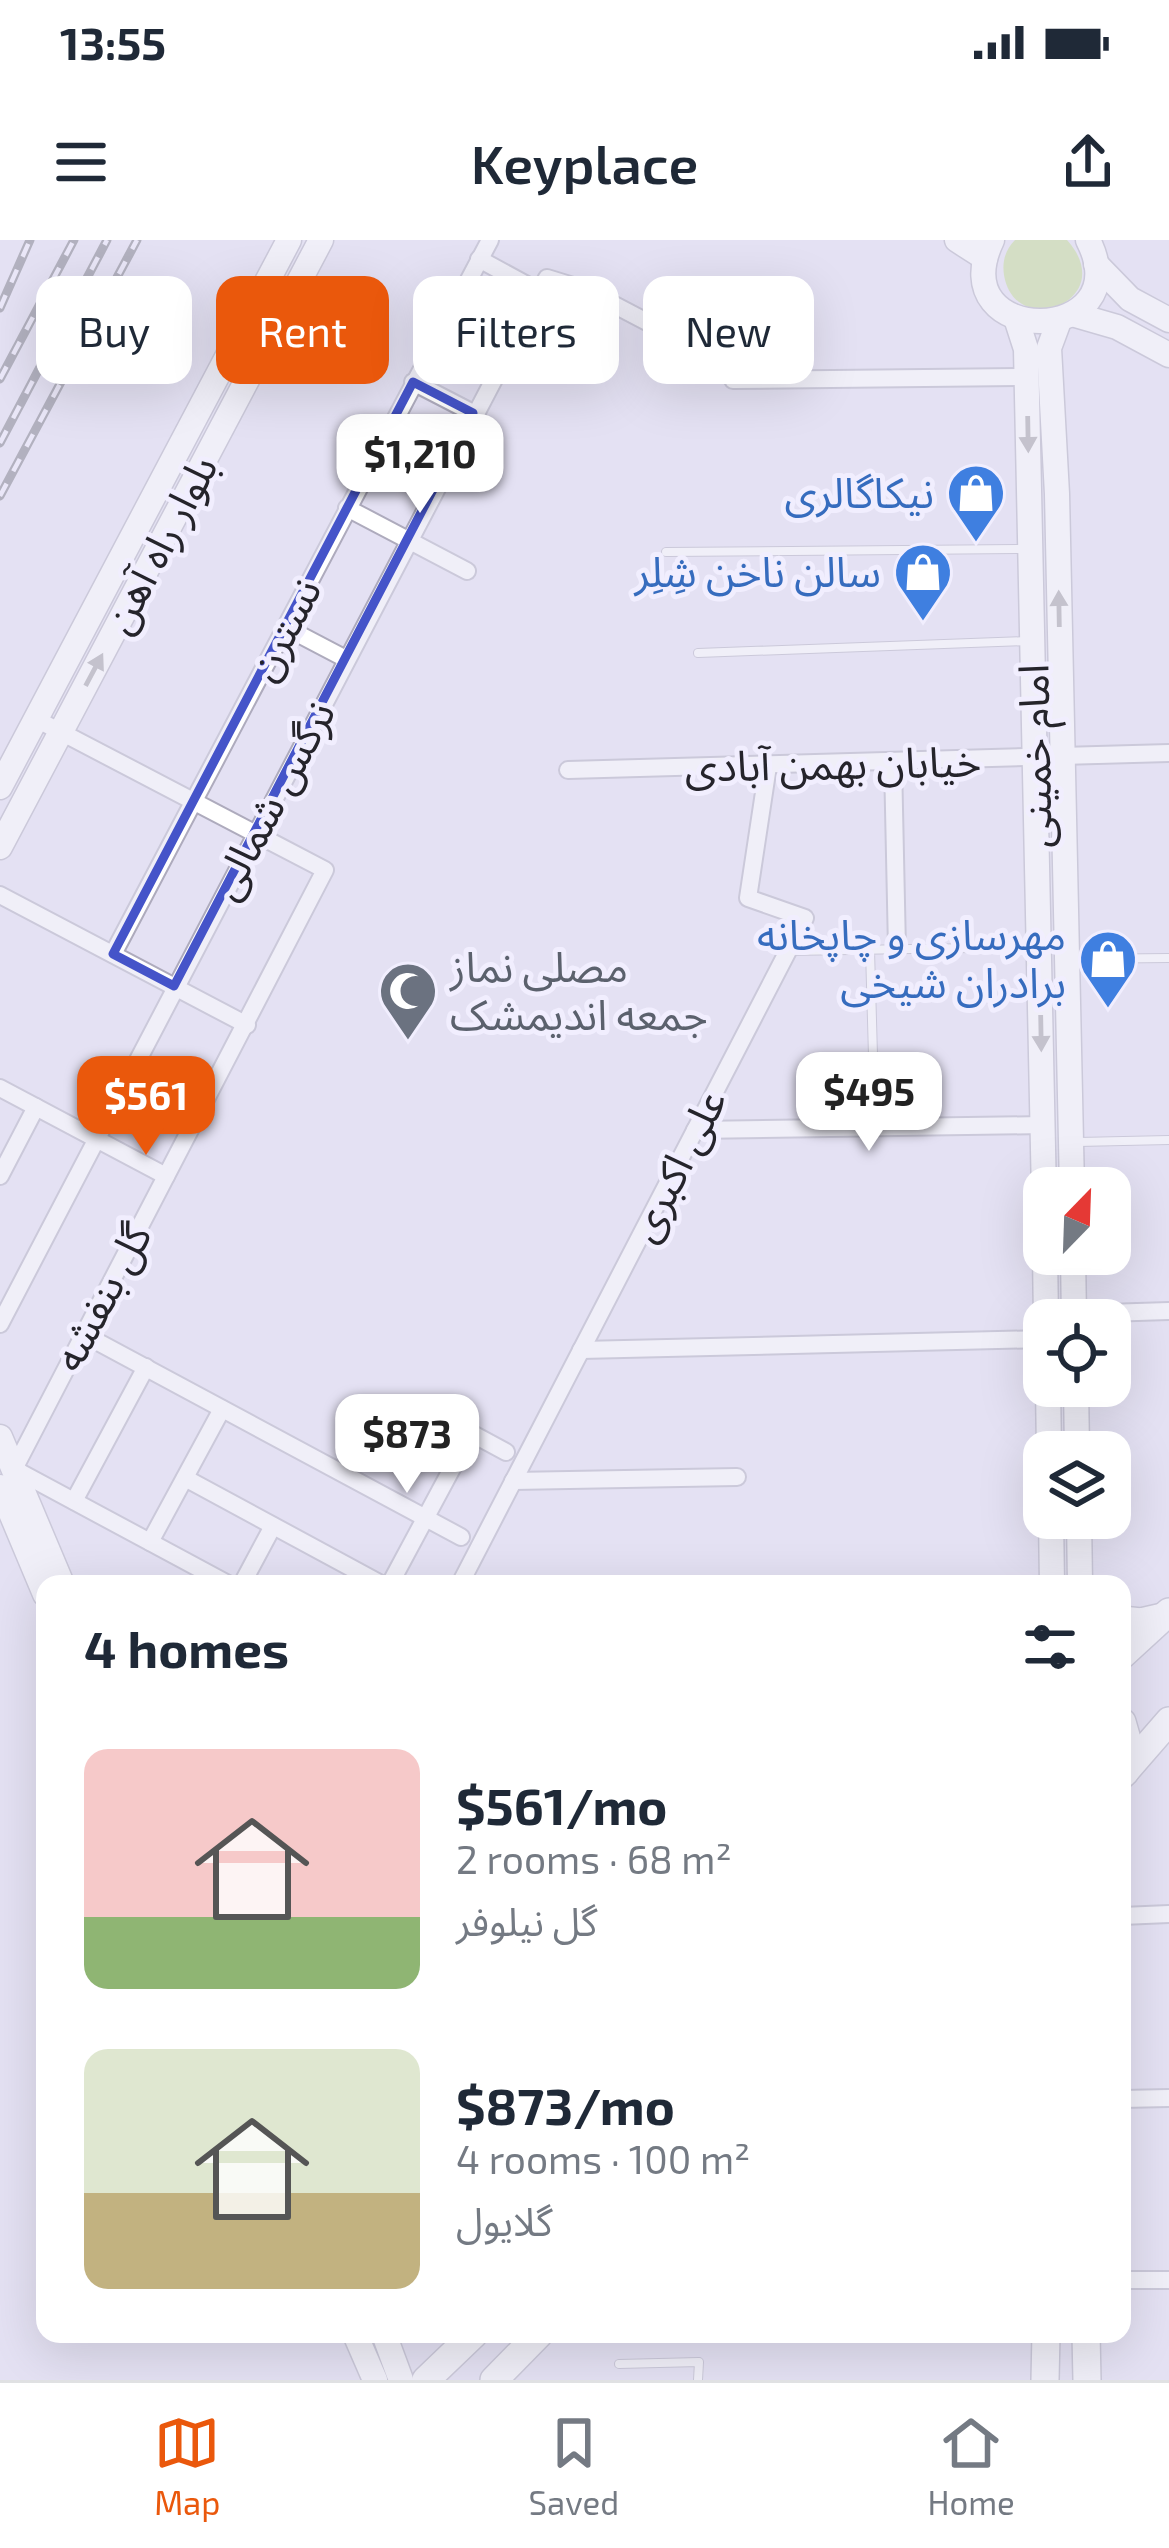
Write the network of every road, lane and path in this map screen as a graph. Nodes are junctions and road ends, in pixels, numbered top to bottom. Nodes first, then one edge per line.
1 (289, 240) edge
2 (321, 240) edge
3 (490, 240) edge
4 (957, 240) edge
5 (988, 249) edge
6 (1092, 252) edge
7 (479, 260) junction
8 (270, 276) edge
9 (302, 276) edge
10 (470, 276) edge
11 (519, 276) edge
12 (1065, 317) junction
13 (1016, 318) junction
14 (1169, 320) edge
15 (1169, 355) edge
16 (1027, 377) junction
17 (216, 378) edge
18 (814, 379) edge
19 (413, 382) edge
20 (245, 384) edge
21 (417, 384) edge
22 (489, 384) edge
23 (473, 413) junction
24 (347, 508) junction
25 (146, 510) junction
26 (171, 523) junction
27 (409, 540) junction
28 (1030, 549) junction
29 (666, 553) dead end
30 (467, 571) dead end
31 (285, 627) junction
32 (1033, 641) junction
33 (698, 653) dead end
34 (346, 659) junction
35 (36, 719) junction
36 (61, 732) junction
37 (1169, 753) edge
38 (1062, 757) junction
39 (1035, 758) junction
40 (893, 762) junction
41 (768, 766) junction
42 (568, 770) dead end
43 (0, 787) edge
44 (193, 801) junction
45 (255, 833) junction
46 (0, 847) edge
47 (0, 895) edge
48 (1039, 947) junction
49 (870, 950) junction
50 (897, 950) junction
51 (788, 951) junction
52 (112, 954) junction
53 (1169, 958) edge
54 (1067, 959) junction
55 (174, 986) junction
56 (247, 1025) junction
57 (0, 1088) edge
58 (36, 1107) junction
59 (1043, 1126) junction
60 (875, 1128) junction
61 (695, 1130) junction
62 (94, 1138) junction
63 (1169, 1140) edge
64 (1071, 1142) junction
65 (1044, 1167) edge
66 (1072, 1167) edge
67 (0, 1176) edge
68 (166, 1176) junction
69 (1169, 1311) edge
70 (1131, 1313) edge
71 (0, 1324) edge
72 (83, 1334) junction
73 (1023, 1339) edge
74 (581, 1349) junction
75 (146, 1367) junction
76 (419, 1405) dead end
77 (222, 1408) junction
78 (471, 1433) junction
79 (0, 1437) edge
80 (506, 1452) dead end
81 (737, 1477) dead end
82 (7, 1478) edge
83 (185, 1478) junction
84 (513, 1481) junction
85 (74, 1501) junction
86 (425, 1518) junction
87 (273, 1526) junction
88 (461, 1537) dead end
89 (1051, 1539) edge
90 (1080, 1539) edge
91 (150, 1542) junction
92 (56, 1575) edge
93 (211, 1575) edge
94 (247, 1575) edge
95 (368, 1575) edge
96 (391, 1575) edge
97 (465, 1575) edge
98 (1052, 1575) edge
99 (1081, 1575) edge
100 (1166, 1614) edge
101 (1131, 1621) edge
102 (1131, 1646) edge
103 (1169, 1721) edge
104 (1131, 1766) edge
105 (1169, 1914) edge
106 (1131, 1916) edge
107 (1169, 2098) edge
108 (1131, 2099) edge
109 (1131, 2280) edge
110 (1169, 2280) edge
111 (359, 2343) edge
112 (387, 2343) edge
113 (465, 2343) edge
114 (530, 2343) edge
115 (1046, 2343) edge
116 (1086, 2343) edge
117 (619, 2364) dead end
118 (375, 2380) edge
119 (401, 2380) edge
120 (427, 2380) edge
121 (494, 2380) edge
122 (698, 2380) edge
123 (1045, 2380) edge
124 (1087, 2380) edge

1 - 8 main road, بلوار راه آهن
2 - 9 main road, بلوار راه آهن
3 - 7 street, نسترن
4 - 5 main road
5 - 13 main road
6 - 12 main road, امام خمینی
6 - 14 main road
7 - 10 street, نسترن
7 - 11 street
12 - 13 main road
12 - 15 main road
38 -> 12 main road, امام خمینی
13 - 16 main road, امام خمینی
16 - 18 street
16 -> 28 main road, امام خمینی
17 - 25 main road, بلوار راه آهن
19 - 24 street, نسترن
20 - 26 main road, بلوار راه آهن
21 - 23 street
22 - 23 street, نرگس شمالی
23 - 27 street, نرگس شمالی
24 - 27 street
24 - 31 street, نسترن
25 - 26 main road
25 - 35 main road, بلوار راه آهن
36 -> 26 main road, بلوار راه آهن
27 - 30 street
27 - 34 street, نرگس شمالی
28 - 29 lane
28 - 32 main road, امام خمینی
31 - 34 street
31 - 44 street, نسترن
32 - 33 lane
32 - 39 main road, امام خمینی
34 - 45 street, نرگس شمالی
35 - 36 street
35 - 43 main road, بلوار راه آهن
36 - 44 street
36 - 46 main road, بلوار راه آهن
37 - 38 street, خیابان بهمن آبادی
38 - 39 street, خیابان بهمن آبادی
38 - 54 main road, امام خمینی
39 - 40 street, خیابان بهمن آبادی
39 - 48 main road, امام خمینی
40 - 41 street, خیابان بهمن آبادی
40 - 50 street
41 - 42 street, خیابان بهمن آبادی
41 - 51 street
44 - 45 street
44 - 52 street, نسترن
45 - 55 street, نرگس شمالی
45 - 56 street, گل بنفشه
47 - 52 street
48 - 50 lane
48 -> 59 main road, امام خمینی
49 - 50 lane
49 - 51 lane
49 - 60 lane
51 - 61 street, علی اکبری
52 - 55 street
53 - 54 lane
54 - 64 main road, امام خمینی
55 - 56 street
55 - 62 street, نرگس شمالی
56 - 68 street, گل بنفشه
57 - 58 street
58 - 62 street
58 - 67 street
59 - 60 street
59 - 65 main road, امام خمینی
60 - 61 street
61 - 74 street, علی اکبری
62 - 68 street
62 - 71 street, نرگس شمالی
63 - 64 lane
64 - 66 main road, امام خمینی
68 - 72 street, گل بنفشه
69 - 70 street
72 - 75 street
72 - 82 street, گل بنفشه
73 - 74 street
74 - 84 street, علی اکبری
75 - 77 street
75 - 85 street
76 - 78 street
77 - 83 street
77 - 86 street
78 - 80 street
78 - 86 street
79 - 82 main road
81 - 84 street
82 - 85 street
82 - 92 main road
83 - 87 street
83 - 91 street
84 - 97 street, علی اکبری
85 - 91 street
86 - 88 street
86 - 96 street
87 - 94 street
87 - 95 street
89 - 98 main road
90 - 99 main road
91 - 93 street
100 - 101 main road
100 - 102 main road
103 - 104 main road
105 - 106 street
107 - 108 street
109 - 110 street
111 - 118 main road
112 - 119 main road
113 - 120 main road
114 - 121 main road
115 - 123 main road
116 - 124 main road
117 - 122 lane

